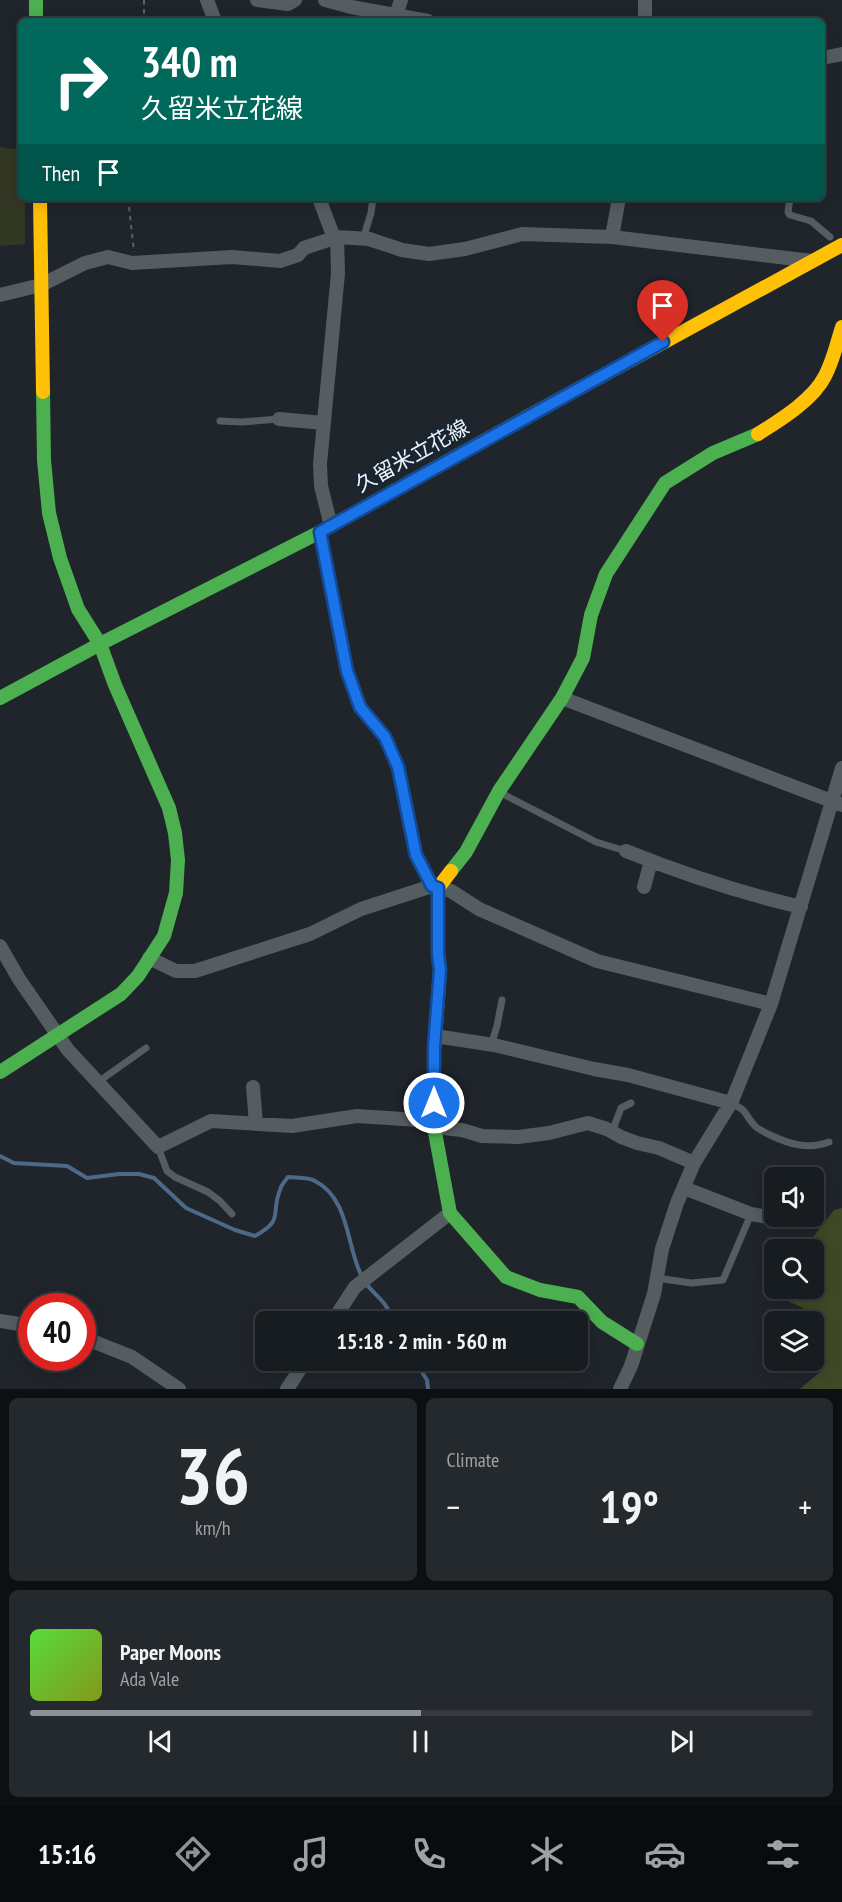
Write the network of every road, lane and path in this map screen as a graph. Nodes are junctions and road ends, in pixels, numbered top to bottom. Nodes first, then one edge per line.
1 (36, 0) edge
2 (144, 0) edge
3 (207, 0) edge
4 (257, 0) edge
5 (295, 0) edge
6 (326, 0) edge
7 (401, 0) edge
8 (645, 0) edge
9 (398, 17) edge
10 (36, 18) edge
11 (144, 18) edge
12 (214, 18) edge
13 (645, 18) edge
14 (842, 54) edge
15 (825, 59) edge
16 (40, 201) edge
17 (129, 201) edge
18 (320, 201) edge
19 (373, 201) edge
20 (618, 201) edge
21 (790, 201) edge
22 (336, 237) junction
23 (612, 237) junction
24 (363, 238) junction
25 (836, 241) edge
26 (813, 261) junction
27 (134, 263) junction
28 (41, 285) junction
29 (0, 295) edge
30 (842, 327) edge
31 (279, 419) joint
32 (220, 421) dead end
33 (324, 423) junction
34 (325, 529) junction
35 (99, 644) junction
36 (562, 698) junction
37 (0, 699) edge
38 (842, 768) edge
39 (499, 791) junction
40 (837, 803) edge
41 (626, 851) joint
42 (651, 861) junction
43 (435, 887) junction
44 (644, 887) dead end
45 (801, 907) junction
46 (0, 946) edge
47 (149, 958) junction
48 (502, 1000) dead end
49 (771, 1004) junction
50 (57, 1036) junction
51 (435, 1036) junction
52 (491, 1045) junction
53 (146, 1048) dead end
54 (0, 1072) edge
55 (98, 1082) junction
56 (254, 1087) dead end
57 (631, 1103) dead end
58 (731, 1104) junction
59 (256, 1124) junction
60 (434, 1124) junction
61 (612, 1132) junction
62 (829, 1142) dead end
63 (158, 1147) junction
64 (694, 1163) junction
65 (684, 1188) junction
66 (450, 1213) junction
67 (232, 1214) dead end
68 (751, 1215) junction
69 (764, 1217) edge
70 (657, 1278) junction
71 (339, 1311) edge
72 (0, 1321) edge
73 (18, 1324) edge
74 (96, 1343) edge
75 (637, 1344) junction
76 (299, 1371) edge
77 (179, 1389) edge
78 (287, 1389) edge
79 (620, 1389) edge

1 - 10 street
2 - 11 path
3 - 12 street
4 - 5 street
6 - 9 street
7 - 9 street
8 - 13 street
14 - 15 street
16 - 28 street
17 - 27 path
18 - 22 street
19 - 24 lane
20 - 23 street
21 - 25 lane
22 - 24 street
22 - 27 street
22 - 33 street
23 - 24 street
23 - 26 street
25 - 26 street, 久留米立花線
26 - 34 street, 久留米立花線
27 - 28 street
28 - 29 street
28 - 35 street
30 - 36 street
31 - 32 lane
31 - 33 street
33 - 34 street
34 - 35 street, 久留米立花線
34 - 43 street
35 - 37 street, 久留米立花線
35 - 47 street
36 - 39 street
36 - 40 street
38 - 40 street
39 - 41 lane
39 - 43 street
40 - 45 street
41 - 42 street
42 - 44 street
42 - 45 street
43 - 47 street
43 - 49 street
43 - 51 street
45 - 49 street
46 - 50 street
47 - 50 street
48 - 52 lane
49 - 58 street
50 - 54 street
50 - 55 street
51 - 52 street
51 - 60 street
52 - 58 street
53 - 55 lane
55 - 63 street
56 - 59 street
57 - 61 lane
58 - 62 lane
58 - 64 street
59 - 60 street
59 - 63 street
60 - 61 street
60 - 66 street
61 - 64 street
63 - 67 lane
64 - 65 street
65 - 68 street
65 - 70 street
66 - 71 street
66 - 75 street
68 - 69 street
68 - 70 lane
70 - 75 street
72 - 73 street
74 - 77 street
75 - 79 street
76 - 78 street

